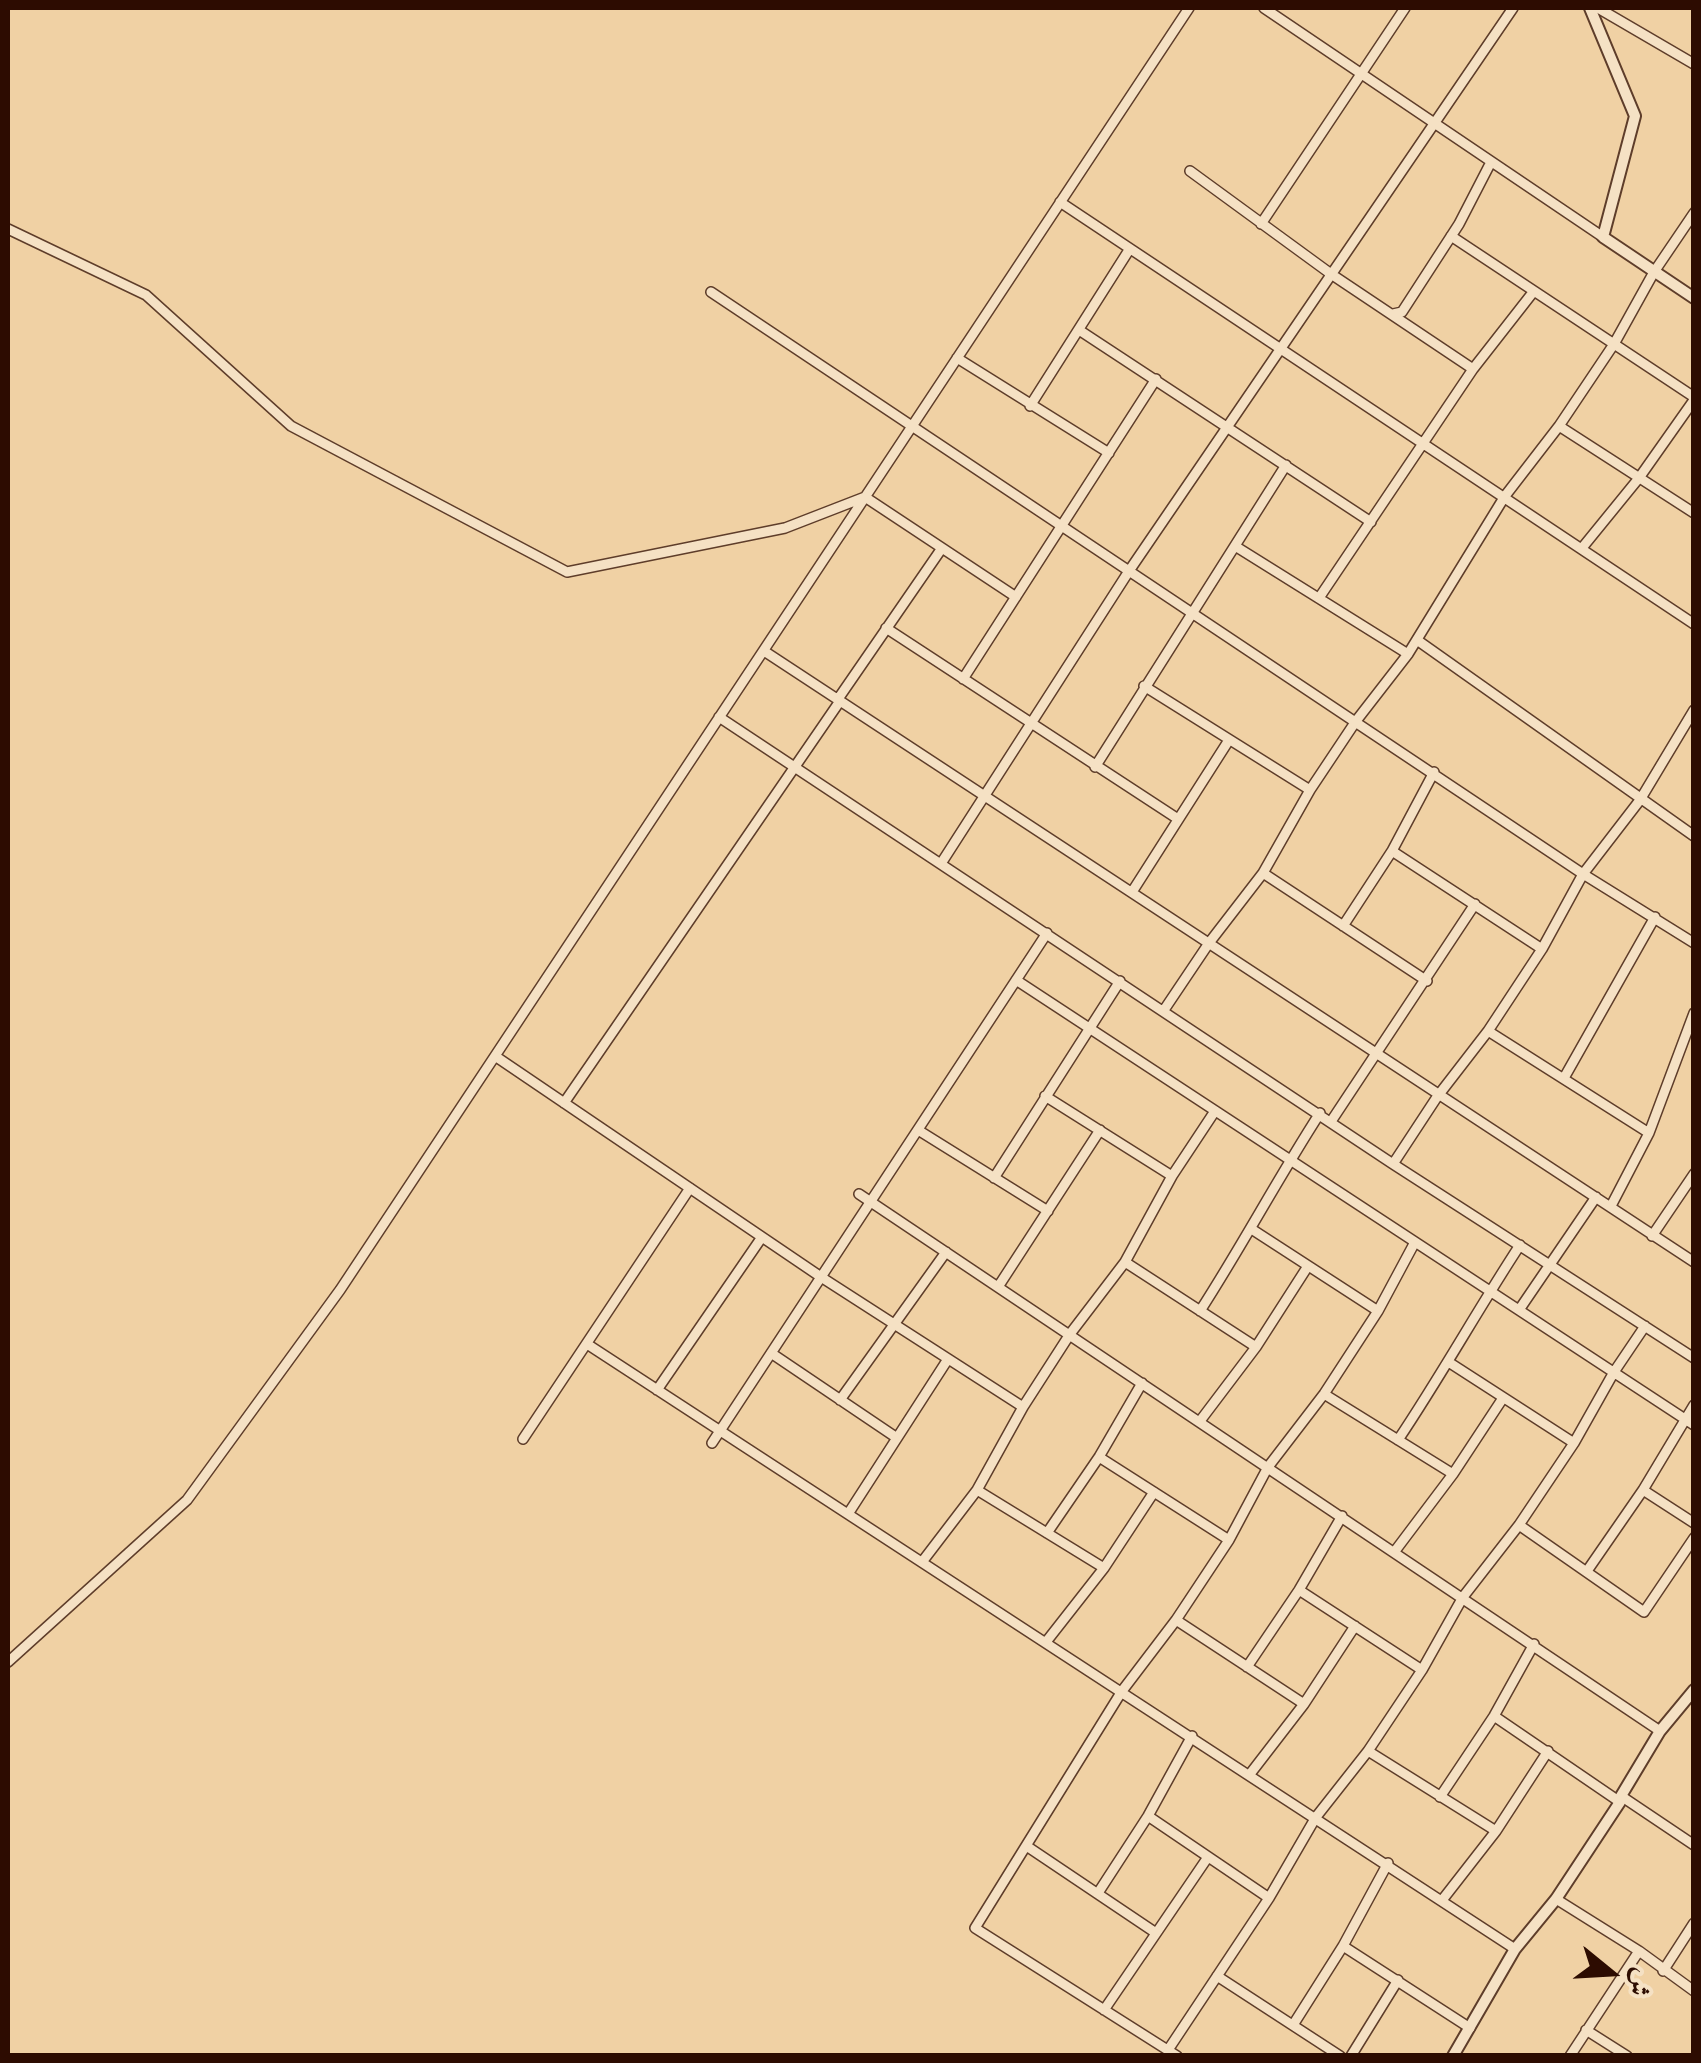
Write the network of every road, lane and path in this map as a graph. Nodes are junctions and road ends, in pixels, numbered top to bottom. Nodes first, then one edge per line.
1 (1189, 8) edge
2 (1264, 8) edge
3 (1405, 8) edge
4 (1513, 8) edge
5 (1594, 8) edge
6 (1694, 64) edge
7 (1361, 74) junction
8 (1434, 121) junction
9 (1492, 162) junction
10 (1190, 172) dead end
11 (1060, 202) junction
12 (1694, 213) edge
13 (1261, 224) junction
14 (8, 229) edge
15 (1451, 236) junction
16 (1604, 237) junction
17 (1130, 250) junction
18 (1654, 272) junction
19 (1331, 274) junction
20 (1534, 291) junction
21 (711, 292) dead end
22 (1694, 298) edge
23 (1393, 314) junction
24 (1079, 330) junction
25 (1614, 344) junction
26 (1280, 346) junction
27 (957, 358) junction
28 (1473, 369) junction
29 (1156, 379) junction
30 (1694, 398) edge
31 (1030, 406) junction
32 (1227, 425) junction
33 (1559, 426) junction
34 (910, 428) junction
35 (1423, 442) junction
36 (1108, 453) junction
37 (1286, 465) junction
38 (1639, 478) junction
39 (1505, 496) junction
40 (865, 497) junction
41 (1694, 513) edge
42 (1371, 522) junction
43 (1061, 527) junction
44 (1235, 546) junction
45 (942, 548) junction
46 (1582, 548) junction
47 (1129, 571) junction
48 (1016, 597) junction
49 (1319, 598) junction
50 (1192, 613) junction
51 (1694, 624) edge
52 (886, 628) junction
53 (1418, 640) junction
54 (764, 651) junction
55 (1408, 654) junction
56 (963, 680) junction
57 (1144, 686) junction
58 (839, 700) junction
59 (1694, 710) edge
60 (719, 717) junction
61 (1356, 721) junction
62 (1030, 724) junction
63 (1230, 740) junction
64 (794, 766) junction
65 (1096, 766) junction
66 (1434, 772) junction
67 (1310, 790) junction
68 (985, 797) junction
69 (1640, 800) junction
70 (1178, 820) junction
71 (1694, 836) edge
72 (1392, 850) junction
73 (942, 862) junction
74 (1263, 873) junction
75 (1583, 874) junction
76 (1132, 892) junction
77 (1475, 904) junction
78 (1655, 917) junction
79 (1344, 926) junction
80 (1047, 933) junction
81 (1209, 943) junction
82 (1694, 943) edge
83 (1542, 949) junction
84 (1016, 980) junction
85 (1120, 981) junction
86 (1427, 981) junction
87 (1164, 1010) junction
88 (1694, 1013) edge
89 (1088, 1028) junction
90 (1488, 1031) junction
91 (1375, 1052) junction
92 (495, 1056) junction
93 (1564, 1078) junction
94 (1045, 1096) junction
95 (1438, 1096) junction
96 (564, 1103) junction
97 (1215, 1111) junction
98 (1320, 1113) junction
99 (1332, 1120) junction
100 (918, 1130) junction
101 (1100, 1130) junction
102 (1648, 1134) junction
103 (1290, 1160) junction
104 (1394, 1164) junction
105 (1694, 1174) edge
106 (1172, 1176) junction
107 (994, 1178) junction
108 (690, 1188) junction
109 (860, 1194) dead end
110 (1596, 1196) junction
111 (870, 1202) junction
112 (1611, 1206) junction
113 (1048, 1211) junction
114 (1252, 1230) junction
115 (1652, 1236) junction
116 (762, 1238) junction
117 (1415, 1242) junction
118 (1520, 1244) junction
119 (946, 1252) junction
120 (1125, 1262) junction
121 (1694, 1262) edge
122 (1550, 1264) junction
123 (1308, 1266) junction
124 (821, 1277) junction
125 (998, 1287) junction
126 (1490, 1291) junction
127 (1520, 1310) junction
128 (1200, 1311) junction
129 (1378, 1311) junction
130 (894, 1324) junction
131 (1644, 1326) junction
132 (1070, 1334) junction
133 (586, 1344) junction
134 (1256, 1347) junction
135 (771, 1354) junction
136 (1694, 1358) edge
137 (948, 1359) junction
138 (1450, 1363) junction
139 (1614, 1372) junction
140 (1142, 1382) junction
141 (657, 1390) junction
142 (1324, 1394) junction
143 (1503, 1398) junction
144 (840, 1400) junction
145 (1694, 1405) edge
146 (1023, 1407) junction
147 (1200, 1421) junction
148 (1689, 1422) edge
149 (720, 1431) junction
150 (897, 1438) junction
151 (523, 1440) dead end
152 (1398, 1440) junction
153 (712, 1443) dead end
154 (1574, 1444) junction
155 (1099, 1457) junction
156 (1268, 1467) junction
157 (1453, 1474) junction
158 (977, 1490) junction
159 (1643, 1490) junction
160 (1154, 1492) junction
161 (848, 1514) junction
162 (1342, 1516) junction
163 (1694, 1523) edge
164 (1520, 1525) junction
165 (1047, 1533) junction
166 (1694, 1538) edge
167 (1229, 1540) junction
168 (1395, 1551) junction
169 (922, 1562) junction
170 (1104, 1568) junction
171 (1588, 1571) junction
172 (1300, 1590) junction
173 (1463, 1597) junction
174 (1176, 1620) junction
175 (1355, 1626) junction
176 (1046, 1642) junction
177 (1534, 1644) junction
178 (8, 1662) edge
179 (1248, 1666) junction
180 (1422, 1670) junction
181 (1694, 1690) edge
182 (1122, 1691) junction
183 (1304, 1704) junction
184 (1494, 1716) junction
185 (1660, 1731) junction
186 (1192, 1736) junction
187 (1368, 1751) junction
188 (1548, 1752) junction
189 (1250, 1774) junction
190 (1440, 1796) junction
191 (1621, 1799) junction
192 (1148, 1816) junction
193 (1316, 1817) junction
194 (1496, 1831) junction
195 (1694, 1845) edge
196 (1028, 1847) junction
197 (1208, 1856) junction
198 (1388, 1864) junction
199 (1098, 1894) junction
200 (1269, 1898) junction
201 (1443, 1899) junction
202 (1556, 1899) junction
203 (1694, 1923) edge
204 (1156, 1933) junction
205 (1343, 1946) junction
206 (1515, 1949) junction
207 (1639, 1950) junction
208 (1663, 1971) junction
209 (1217, 1976) junction
210 (1398, 1980) junction
211 (1694, 1991) edge
212 (1104, 2010) junction
213 (1293, 2025) junction
214 (1470, 2028) junction
215 (1586, 2030) junction
216 (1172, 2053) edge
217 (1340, 2056) edge
218 (1351, 2056) edge
219 (1452, 2056) edge
220 (1570, 2056) edge
221 (1626, 2056) edge

1 - 11 street
2 - 7 street
3 - 7 street
4 - 8 street
5 - 6 street
5 - 16 street
7 - 8 street
7 - 13 street
8 - 9 street
8 - 19 street
9 - 15 street
9 - 16 street
10 - 13 street
11 - 17 street
11 - 27 street
12 - 18 street
13 - 19 street
14 - 40 street
15 - 20 street
15 - 23 street
16 - 18 street
17 - 24 street
17 - 26 street
18 - 22 street
18 - 25 street
19 - 23 street
19 - 26 street
20 - 25 street
20 - 28 street
21 - 34 street
23 - 28 street
24 - 29 street
24 - 31 street
25 - 30 street
25 - 33 street
26 - 32 street
26 - 35 street
27 - 31 street
27 - 34 street
28 - 35 street
29 - 32 street
29 - 36 street
30 - 38 street
31 - 36 street
32 - 37 street
32 - 47 street
33 - 38 street
33 - 39 street
34 - 40 street
34 - 43 street
35 - 39 street
35 - 42 street
36 - 43 street
37 - 42 street
37 - 44 street
38 - 41 street
38 - 46 street
39 - 46 street
39 - 53 street
40 - 45 street
40 - 54 street
42 - 49 street
43 - 47 street
43 - 48 street
44 - 49 street
44 - 50 street
45 - 48 street
45 - 52 street
46 - 51 street
47 - 50 street
47 - 62 street
48 - 56 street
49 - 55 street
50 - 57 street
50 - 61 street
52 - 56 street
52 - 58 street
53 - 55 street
53 - 69 street
54 - 58 street
54 - 60 street
55 - 61 street
56 - 62 street
57 - 63 street
57 - 65 street
58 - 64 street
58 - 68 street
59 - 69 street
60 - 64 street
60 - 92 street
61 - 66 street
61 - 67 street
62 - 65 street
62 - 68 street
63 - 67 street
63 - 70 street
64 - 73 street
64 - 96 street
65 - 70 street
66 - 72 street
66 - 75 street
67 - 74 street
68 - 73 street
68 - 76 street
69 - 71 street
69 - 75 street
70 - 76 street
72 - 77 street
72 - 79 street
73 - 80 street
74 - 79 street
74 - 81 street
75 - 78 street
75 - 83 street
76 - 81 street
77 - 83 street
77 - 86 street
78 - 82 street
78 - 93 street
79 - 86 street
80 - 84 street
80 - 85 street
81 - 87 street
81 - 91 street
83 - 90 street
84 - 89 street
84 - 100 street
85 - 87 street
85 - 89 street
86 - 91 street
87 - 98 street
88 - 102 street
89 - 94 street
89 - 97 street
90 - 93 street
90 - 95 street
91 - 95 street
91 - 99 street
92 - 96 street
92 - 178 street
93 - 102 street
94 - 101 street
94 - 107 street
95 - 104 street
95 - 110 street
96 - 108 street
97 - 103 street
97 - 106 street
98 - 99 street
98 - 103 street
99 - 104 street
100 - 107 street
100 - 111 street
101 - 106 street
101 - 113 street
102 - 112 street
103 - 114 street
103 - 117 street
104 - 118 street
105 - 115 street
106 - 120 street
107 - 113 street
108 - 116 street
108 - 133 street
109 - 111 street
110 - 112 street
110 - 122 street
111 - 119 street
111 - 124 street
112 - 115 street
113 - 125 street
114 - 123 street
114 - 128 street
115 - 121 street
116 - 124 street
116 - 141 street
117 - 126 street
117 - 129 street
118 - 122 street
118 - 126 street
119 - 125 street
119 - 130 street
120 - 128 street
120 - 132 street
122 - 127 street
122 - 131 street
123 - 129 street
123 - 134 street
124 - 130 street
124 - 135 street
125 - 132 street
126 - 127 street
126 - 138 street
127 - 139 street
128 - 134 street
129 - 142 street
130 - 137 street
130 - 144 street
131 - 136 street
131 - 139 street
132 - 140 street
132 - 146 street
133 - 141 street
133 - 151 street
134 - 147 street
135 - 144 street
135 - 149 street
137 - 146 street
137 - 150 street
138 - 143 street
138 - 152 street
139 - 148 street
139 - 154 street
140 - 147 street
140 - 155 street
141 - 149 street
142 - 152 street
142 - 156 street
143 - 154 street
143 - 157 street
144 - 150 street
145 - 148 street
146 - 158 street
147 - 156 street
148 - 159 street
149 - 153 street
149 - 161 street
150 - 161 street
152 - 157 street
154 - 164 street
155 - 160 street
155 - 165 street
156 - 162 street
156 - 167 street
157 - 168 street
158 - 165 street
158 - 169 street
159 - 163 street
159 - 171 street
160 - 167 street
160 - 170 street
161 - 169 street
162 - 168 street
162 - 172 street
164 - 171 street
164 - 173 street
165 - 170 street
166 - 171 street
167 - 174 street
168 - 173 street
169 - 176 street
170 - 176 street
172 - 175 street
172 - 179 street
173 - 177 street
173 - 180 street
174 - 179 street
174 - 182 street
175 - 180 street
175 - 183 street
176 - 182 street
177 - 184 street
177 - 185 street
179 - 183 street
180 - 187 street
181 - 185 street
182 - 186 street
182 - 196 street
183 - 189 street
184 - 188 street
184 - 190 street
185 - 191 street
186 - 189 street
186 - 192 street
187 - 190 street
187 - 193 street
188 - 191 street
188 - 194 street
189 - 193 street
190 - 194 street
191 - 195 street
191 - 202 street
192 - 197 street
192 - 199 street
193 - 198 street
193 - 200 street
194 - 201 street
196 - 199 street
196 - 212 street
197 - 200 street
197 - 204 street
198 - 201 street
198 - 205 street
199 - 204 street
200 - 209 street
201 - 206 street
202 - 206 street
202 - 207 street
203 - 208 street
204 - 212 street
205 - 210 street
205 - 213 street
206 - 214 street
207 - 208 street
207 - 215 street
208 - 211 street
209 - 213 street
209 - 216 street
210 - 214 street
210 - 218 street
212 - 216 street
213 - 217 street
214 - 219 street
215 - 220 street
215 - 221 street

